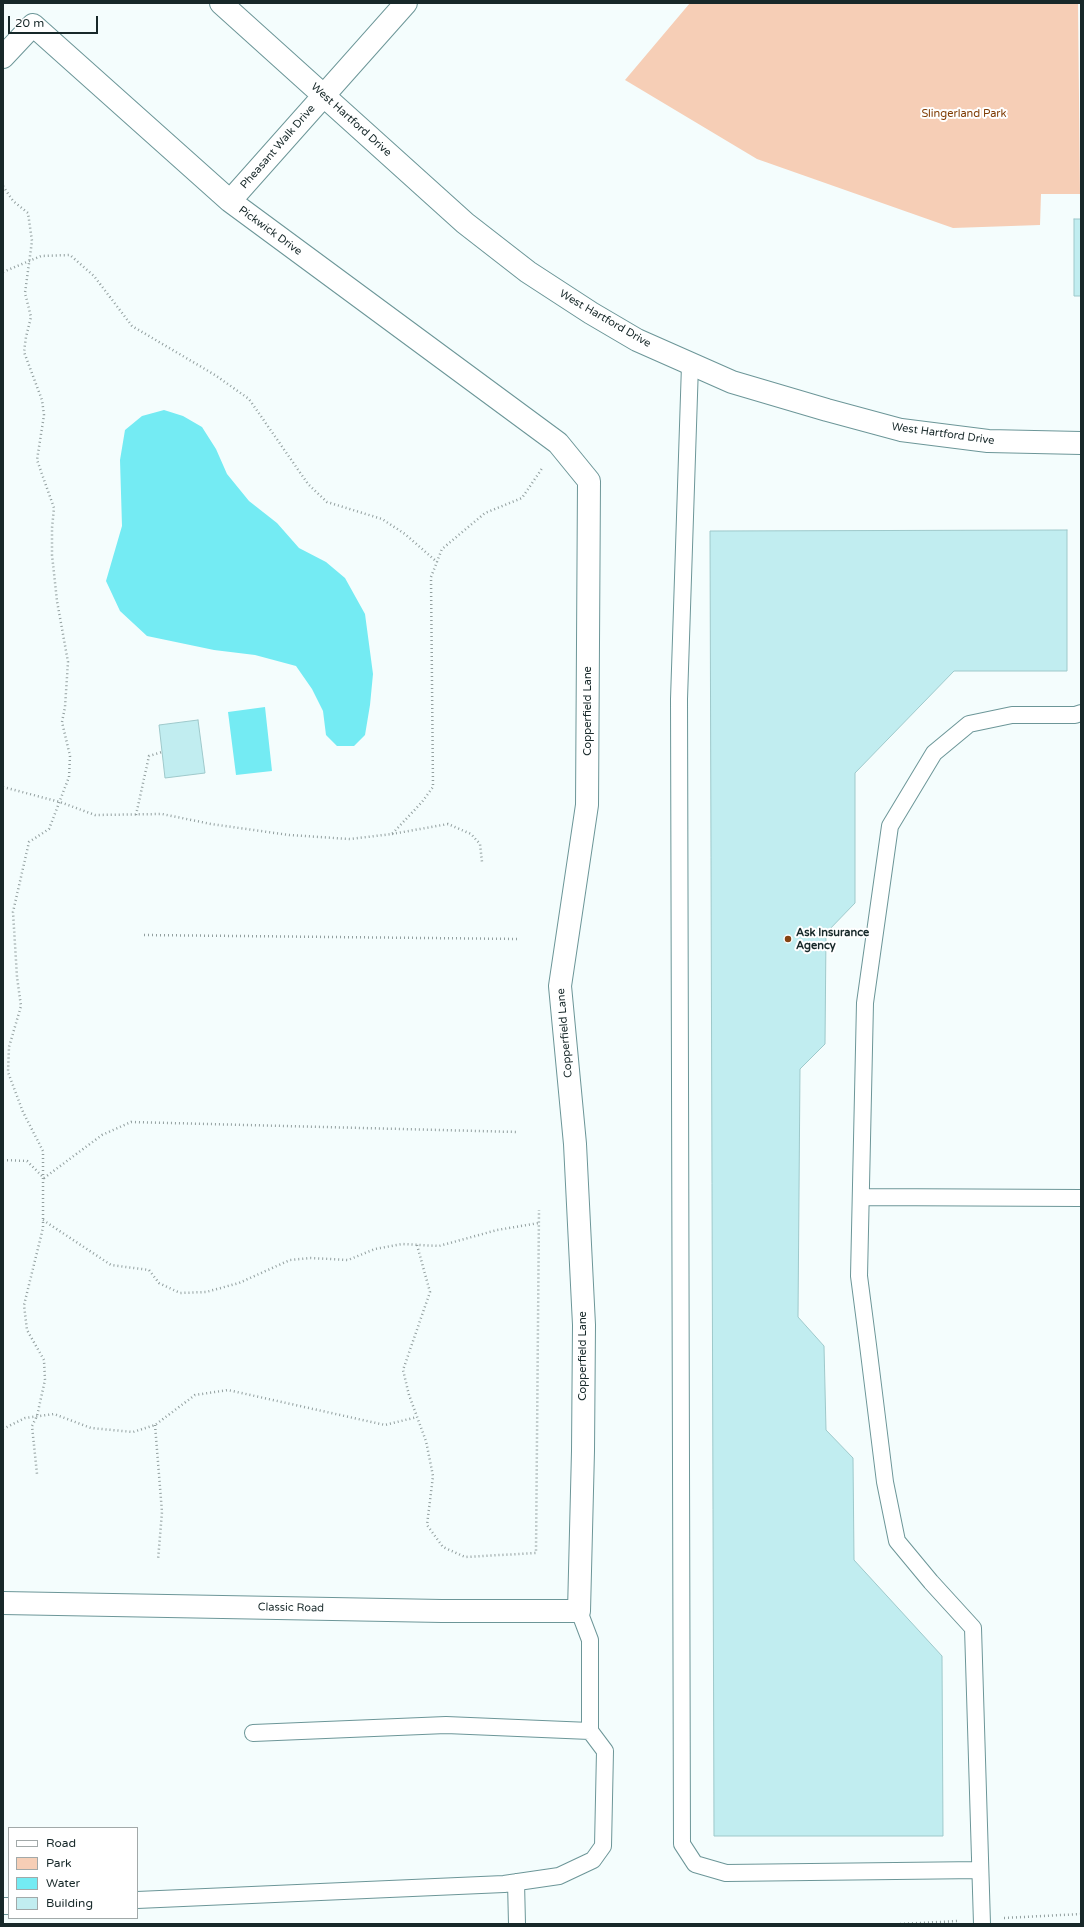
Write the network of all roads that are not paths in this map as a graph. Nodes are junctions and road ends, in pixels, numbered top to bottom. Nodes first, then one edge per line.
1 (221, 3) edge
2 (406, 3) edge
3 (3, 57) edge
4 (323, 95) junction
5 (230, 201) junction
6 (690, 365) junction
7 (558, 443) joint
8 (1081, 443) edge
9 (1081, 713) edge
10 (861, 1197) junction
11 (1081, 1198) edge
12 (3, 1603) edge
13 (579, 1611) junction
14 (590, 1732) junction
15 (253, 1734) dead end
16 (980, 1870) junction
17 (516, 1882) junction
18 (138, 1900) edge
19 (517, 1924) edge
20 (982, 1924) edge

1 - 4 street, West Hartford Drive
2 - 4 street, Pheasant Walk Drive
3 - 5 street, Pickwick Drive
4 - 5 street, Pheasant Walk Drive
4 - 6 street, West Hartford Drive
5 - 7 street, Pickwick Drive
6 - 8 street, West Hartford Drive
6 - 16 lane
7 - 13 street, Copperfield Lane
9 - 10 lane
10 - 11 lane
10 - 16 lane
12 - 13 street, Classic Road
13 - 14 lane
14 - 15 lane
14 - 17 lane
16 - 20 lane
17 - 18 lane
17 - 19 lane

